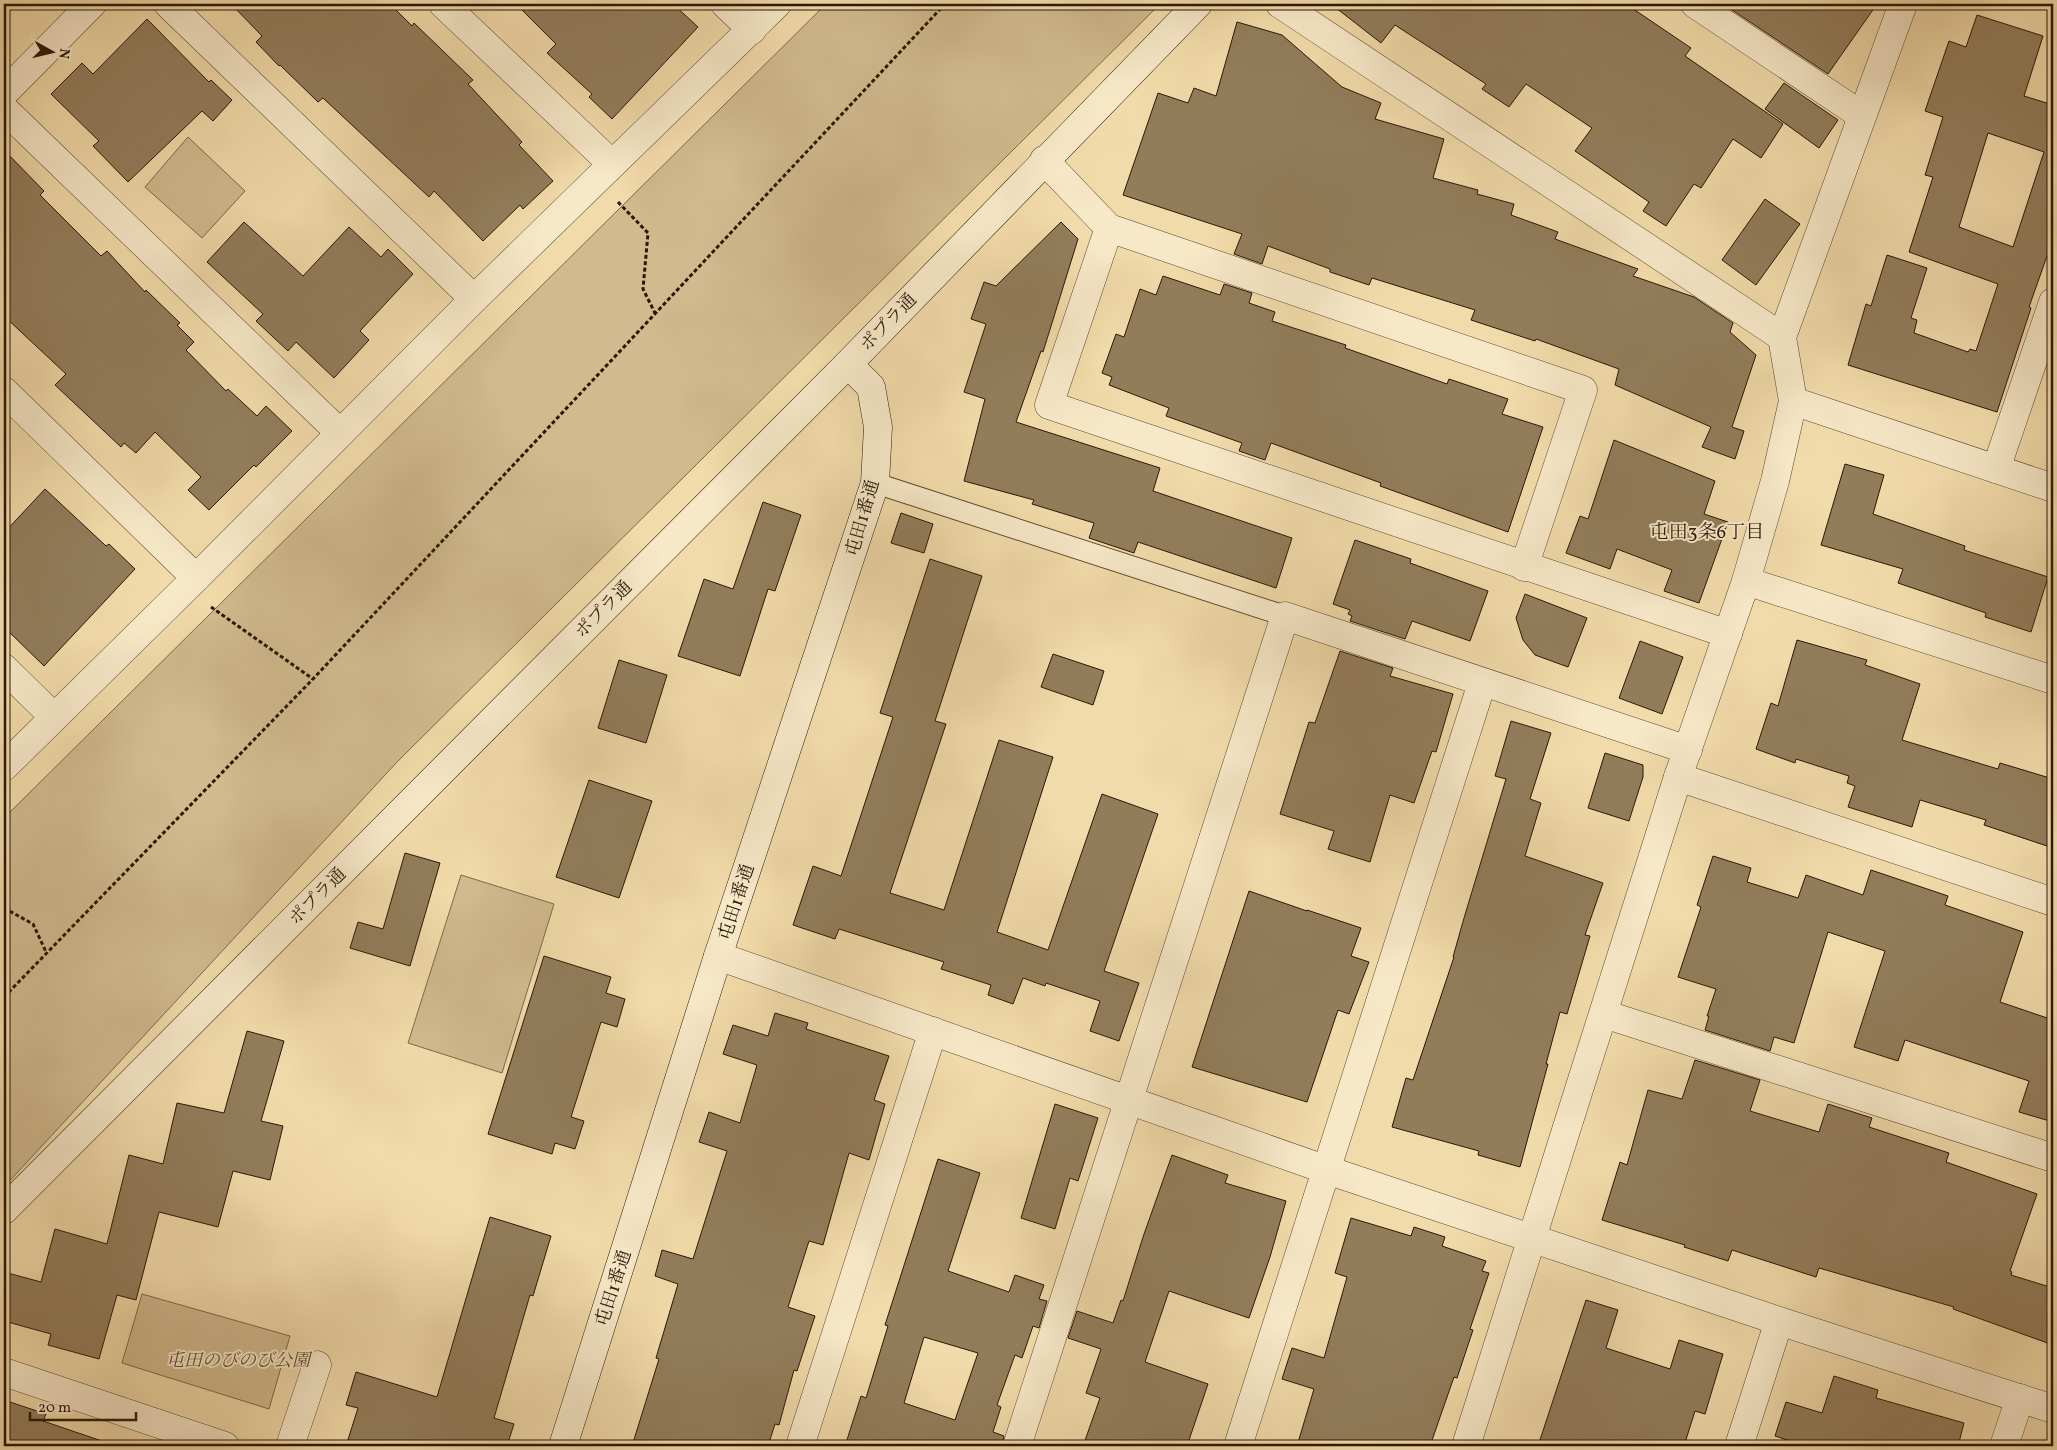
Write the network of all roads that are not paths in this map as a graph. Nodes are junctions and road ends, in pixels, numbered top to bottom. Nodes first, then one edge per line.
1 (92, 4) edge
2 (168, 4) edge
3 (443, 4) edge
4 (725, 4) edge
5 (777, 4) edge
6 (1198, 4) edge
7 (1280, 4) edge
8 (1695, 4) edge
9 (1903, 4) edge
10 (752, 30) junction
11 (4, 93) edge
12 (4, 109) edge
13 (1862, 115) junction
14 (1044, 160) junction
15 (612, 164) junction
16 (1109, 228) junction
17 (474, 299) junction
18 (2053, 302) edge
19 (1782, 337) junction
20 (848, 364) junction
21 (4, 391) edge
22 (1793, 401) junction
23 (340, 433) junction
24 (1996, 469) junction
25 (875, 483) junction
26 (2053, 488) edge
27 (1524, 567) junction
28 (196, 578) junction
29 (1746, 581) junction
30 (1285, 616) junction
31 (1728, 634) junction
32 (4, 668) edge
33 (2053, 680) edge
34 (1482, 683) junction
35 (53, 716) junction
36 (1688, 750) junction
37 (4, 767) edge
38 (1678, 777) junction
39 (2053, 902) edge
40 (718, 956) junction
41 (1604, 1014) junction
42 (933, 1031) junction
43 (1129, 1100) junction
44 (2053, 1158) edge
45 (1327, 1170) junction
46 (4, 1210) edge
47 (1533, 1239) junction
48 (1779, 1321) junction
49 (317, 1365) dead end
50 (4, 1372) edge
51 (2020, 1398) junction
52 (2053, 1408) edge
53 (226, 1446) edge
54 (290, 1446) edge
55 (563, 1446) edge
56 (800, 1446) edge
57 (1017, 1446) edge
58 (1238, 1446) edge
59 (1466, 1446) edge
60 (1739, 1446) edge
61 (2004, 1446) edge

1 - 11 street
2 - 17 street
3 - 15 street
4 - 10 street
5 - 10 street
6 - 14 street, ポプラ通
7 - 19 street
8 - 13 street
9 - 13 street
10 - 15 street
12 - 23 street
13 - 19 street
14 - 16 street
14 - 20 street, ポプラ通
15 - 17 street
16 - 27 street
16 - 27 street
17 - 23 street
18 - 24 street
19 - 22 street
20 - 25 street, 屯田1番通
20 - 46 street, ポプラ通
21 - 28 street
22 - 24 street
22 - 29 street
23 - 28 street
24 - 26 street
25 - 30 lane
25 - 40 street, 屯田1番通
27 - 31 street
28 - 35 street
29 - 31 street
29 - 33 street
30 - 34 street
30 - 43 street
31 - 36 street
32 - 35 street
34 - 36 street
34 - 45 street
35 - 37 street
36 - 38 street
38 - 39 street
38 - 41 street
40 - 42 street
40 - 55 street, 屯田1番通
41 - 44 street
41 - 47 street
42 - 43 street
42 - 56 street
43 - 45 street
43 - 57 street
45 - 47 street
45 - 58 street
47 - 48 street
47 - 59 street
48 - 51 street
48 - 60 street
49 - 54 street
50 - 53 street
51 - 52 street
51 - 61 street

